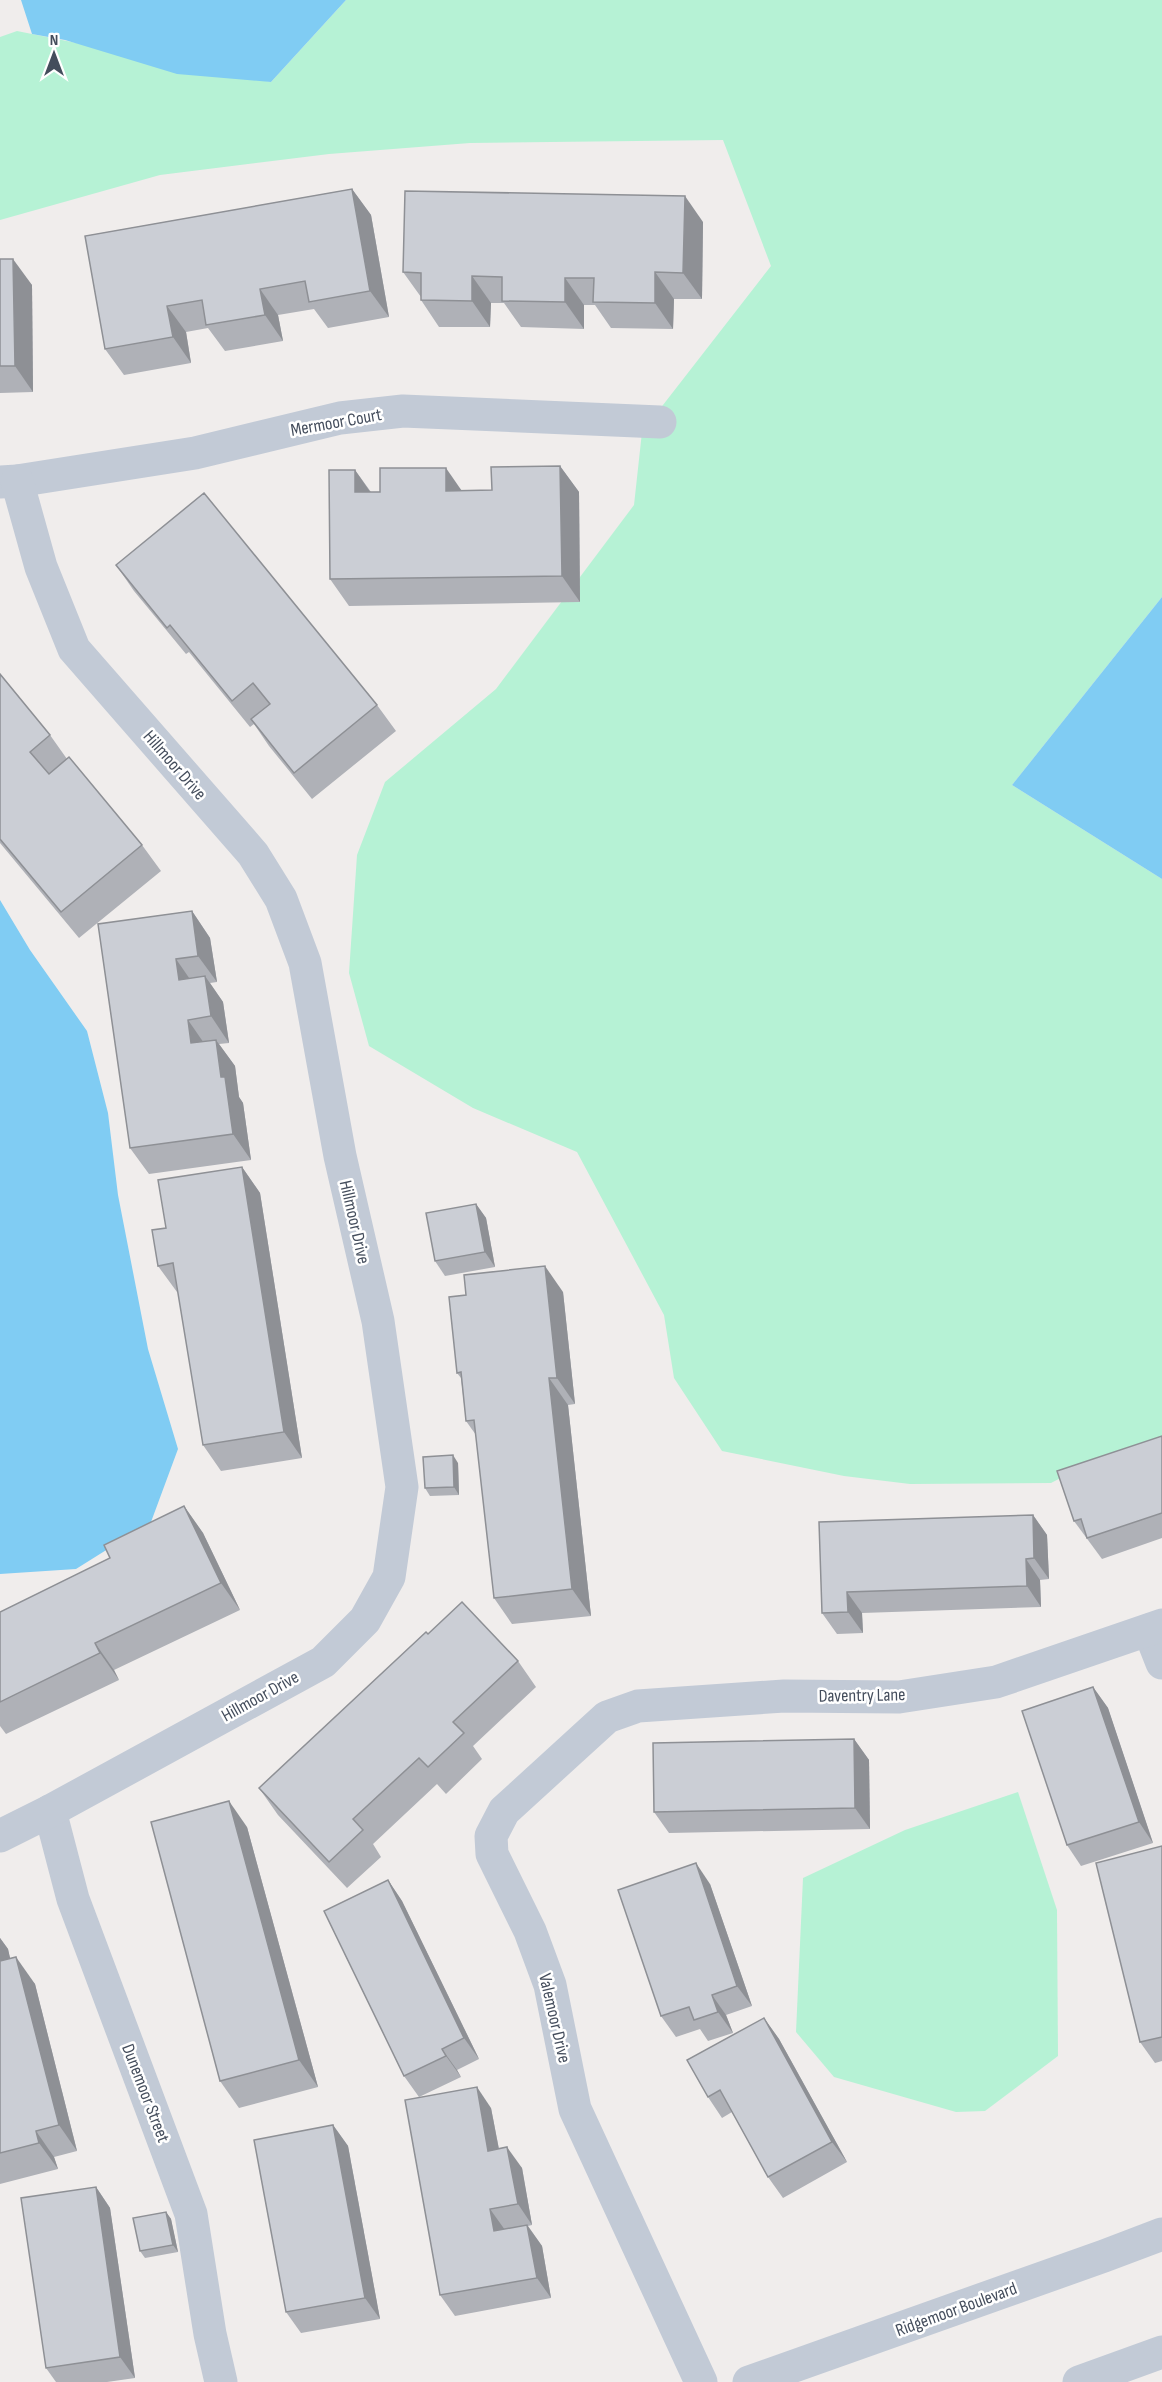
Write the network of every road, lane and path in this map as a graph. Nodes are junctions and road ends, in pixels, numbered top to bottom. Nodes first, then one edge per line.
1 (660, 422) dead end
2 (8, 482) edge
3 (1156, 1628) edge
4 (1162, 1663) edge
5 (638, 1706) joint
6 (50, 1811) junction
7 (0, 1836) edge
8 (1162, 2234) edge
9 (1162, 2352) edge
10 (221, 2382) edge
11 (701, 2382) edge
12 (749, 2382) edge
13 (1079, 2382) edge

1 - 2 street, Mermoor Court
2 - 6 street, Hillmoor Drive
3 - 4 street
3 - 5 street, Daventry Lane
5 - 11 street, Valemoor Drive
6 - 7 street, Hillmoor Drive
6 - 10 street, Dunemoor Street
8 - 12 street, Ridgemoor Boulevard
9 - 13 street

